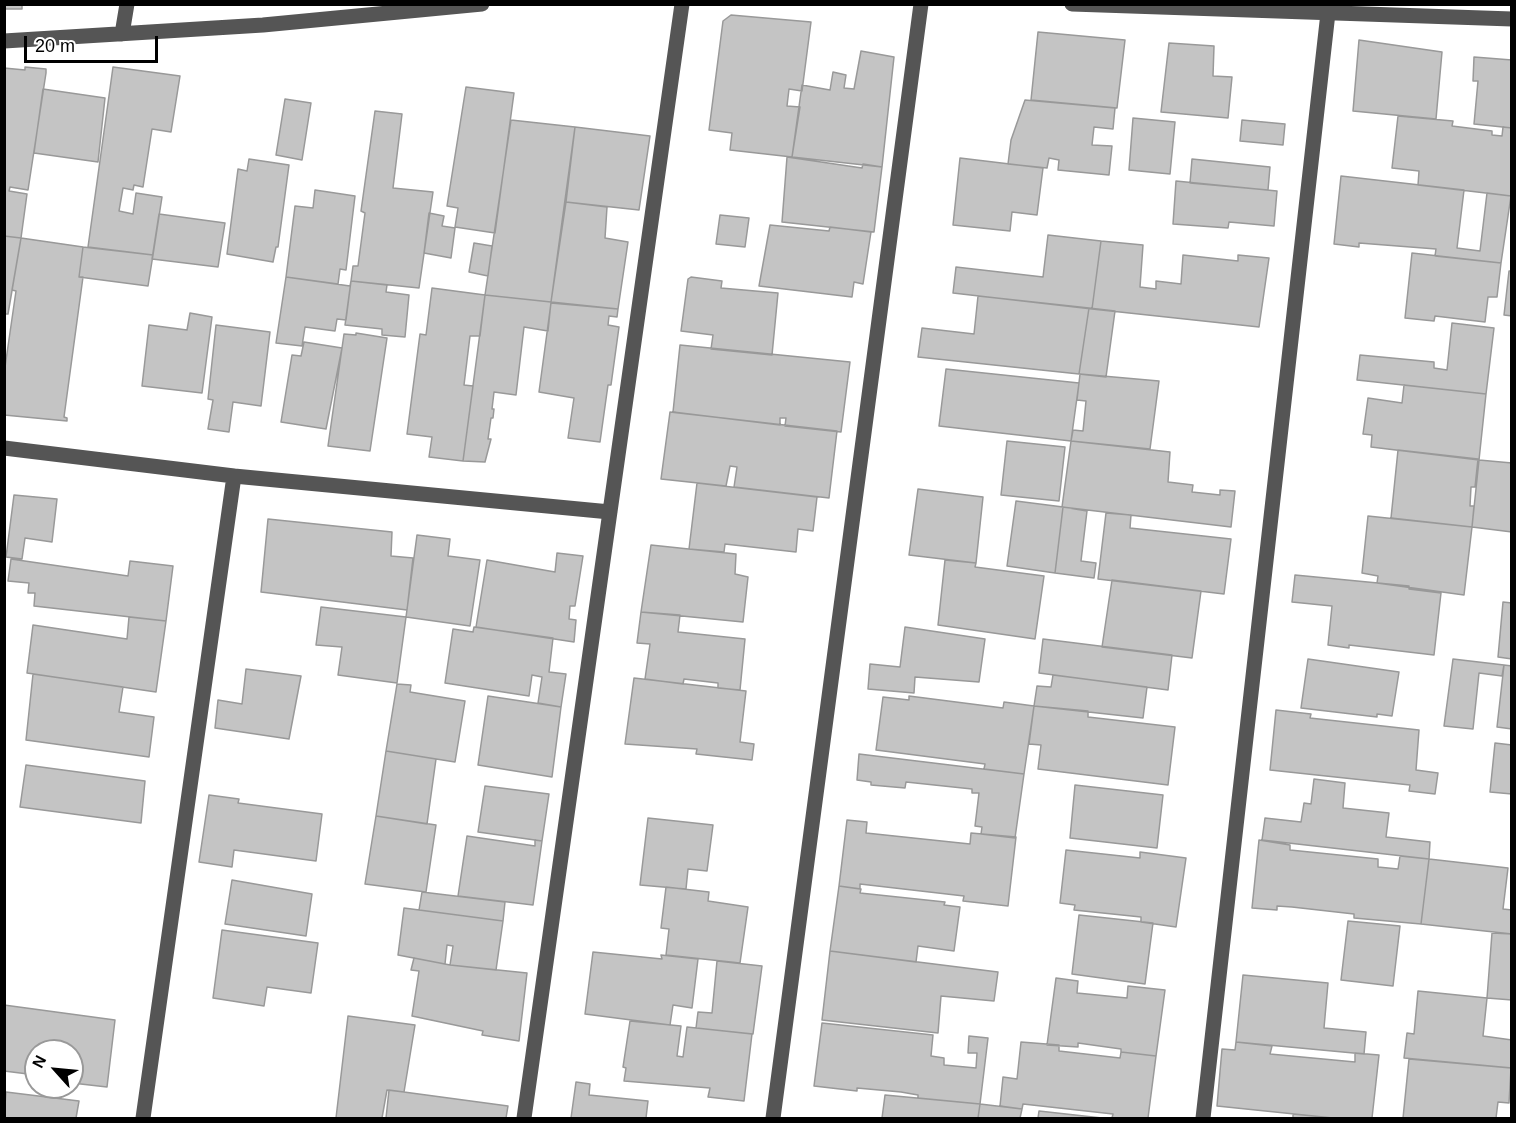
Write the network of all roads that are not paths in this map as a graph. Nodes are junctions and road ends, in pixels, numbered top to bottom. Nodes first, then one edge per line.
1 (127, 4) edge
2 (682, 4) edge
3 (921, 4) edge
4 (1072, 4) edge
5 (480, 5) edge
6 (1328, 13) junction
7 (1512, 19) edge
8 (122, 34) junction
9 (4, 42) edge
10 (4, 448) edge
11 (234, 476) junction
12 (610, 512) junction
13 (143, 1119) edge
14 (524, 1119) edge
15 (773, 1119) edge
16 (1203, 1119) edge

1 - 8 street
2 - 12 street
3 - 15 street
4 - 6 street
5 - 8 street
6 - 7 street
6 - 16 street
8 - 9 street
10 - 11 street
11 - 12 street
11 - 13 street
12 - 14 street

